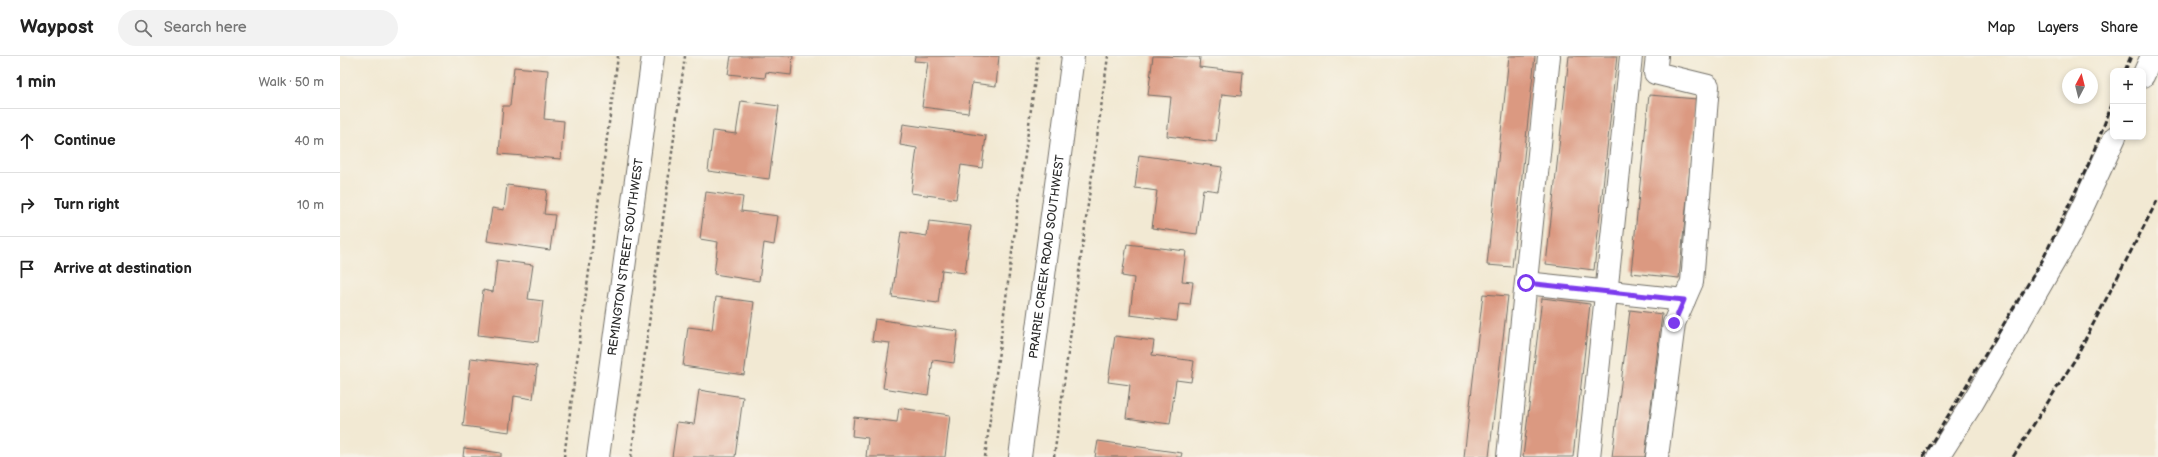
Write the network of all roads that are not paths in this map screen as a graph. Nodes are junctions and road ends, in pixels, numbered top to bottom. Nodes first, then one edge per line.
1 (653, 56) edge
2 (1073, 56) edge
3 (1549, 56) edge
4 (1631, 56) edge
5 (1657, 56) edge
6 (2152, 56) edge
7 (2146, 69) edge
8 (2114, 140) edge
9 (1526, 283) junction
10 (1606, 291) junction
11 (1684, 300) junction
12 (598, 457) edge
13 (1020, 457) edge
14 (1508, 457) edge
15 (1589, 457) edge
16 (1657, 457) edge
17 (1938, 457) edge

1 - 12 street, REMINGTON STREET SOUTHWEST
2 - 13 street, PRAIRIE CREEK ROAD SOUTHWEST
3 - 9 street
4 - 10 street
5 - 11 street
6 - 7 street
8 - 17 street
9 - 10 street
9 - 14 street
10 - 11 street
10 - 15 street
11 - 16 street

